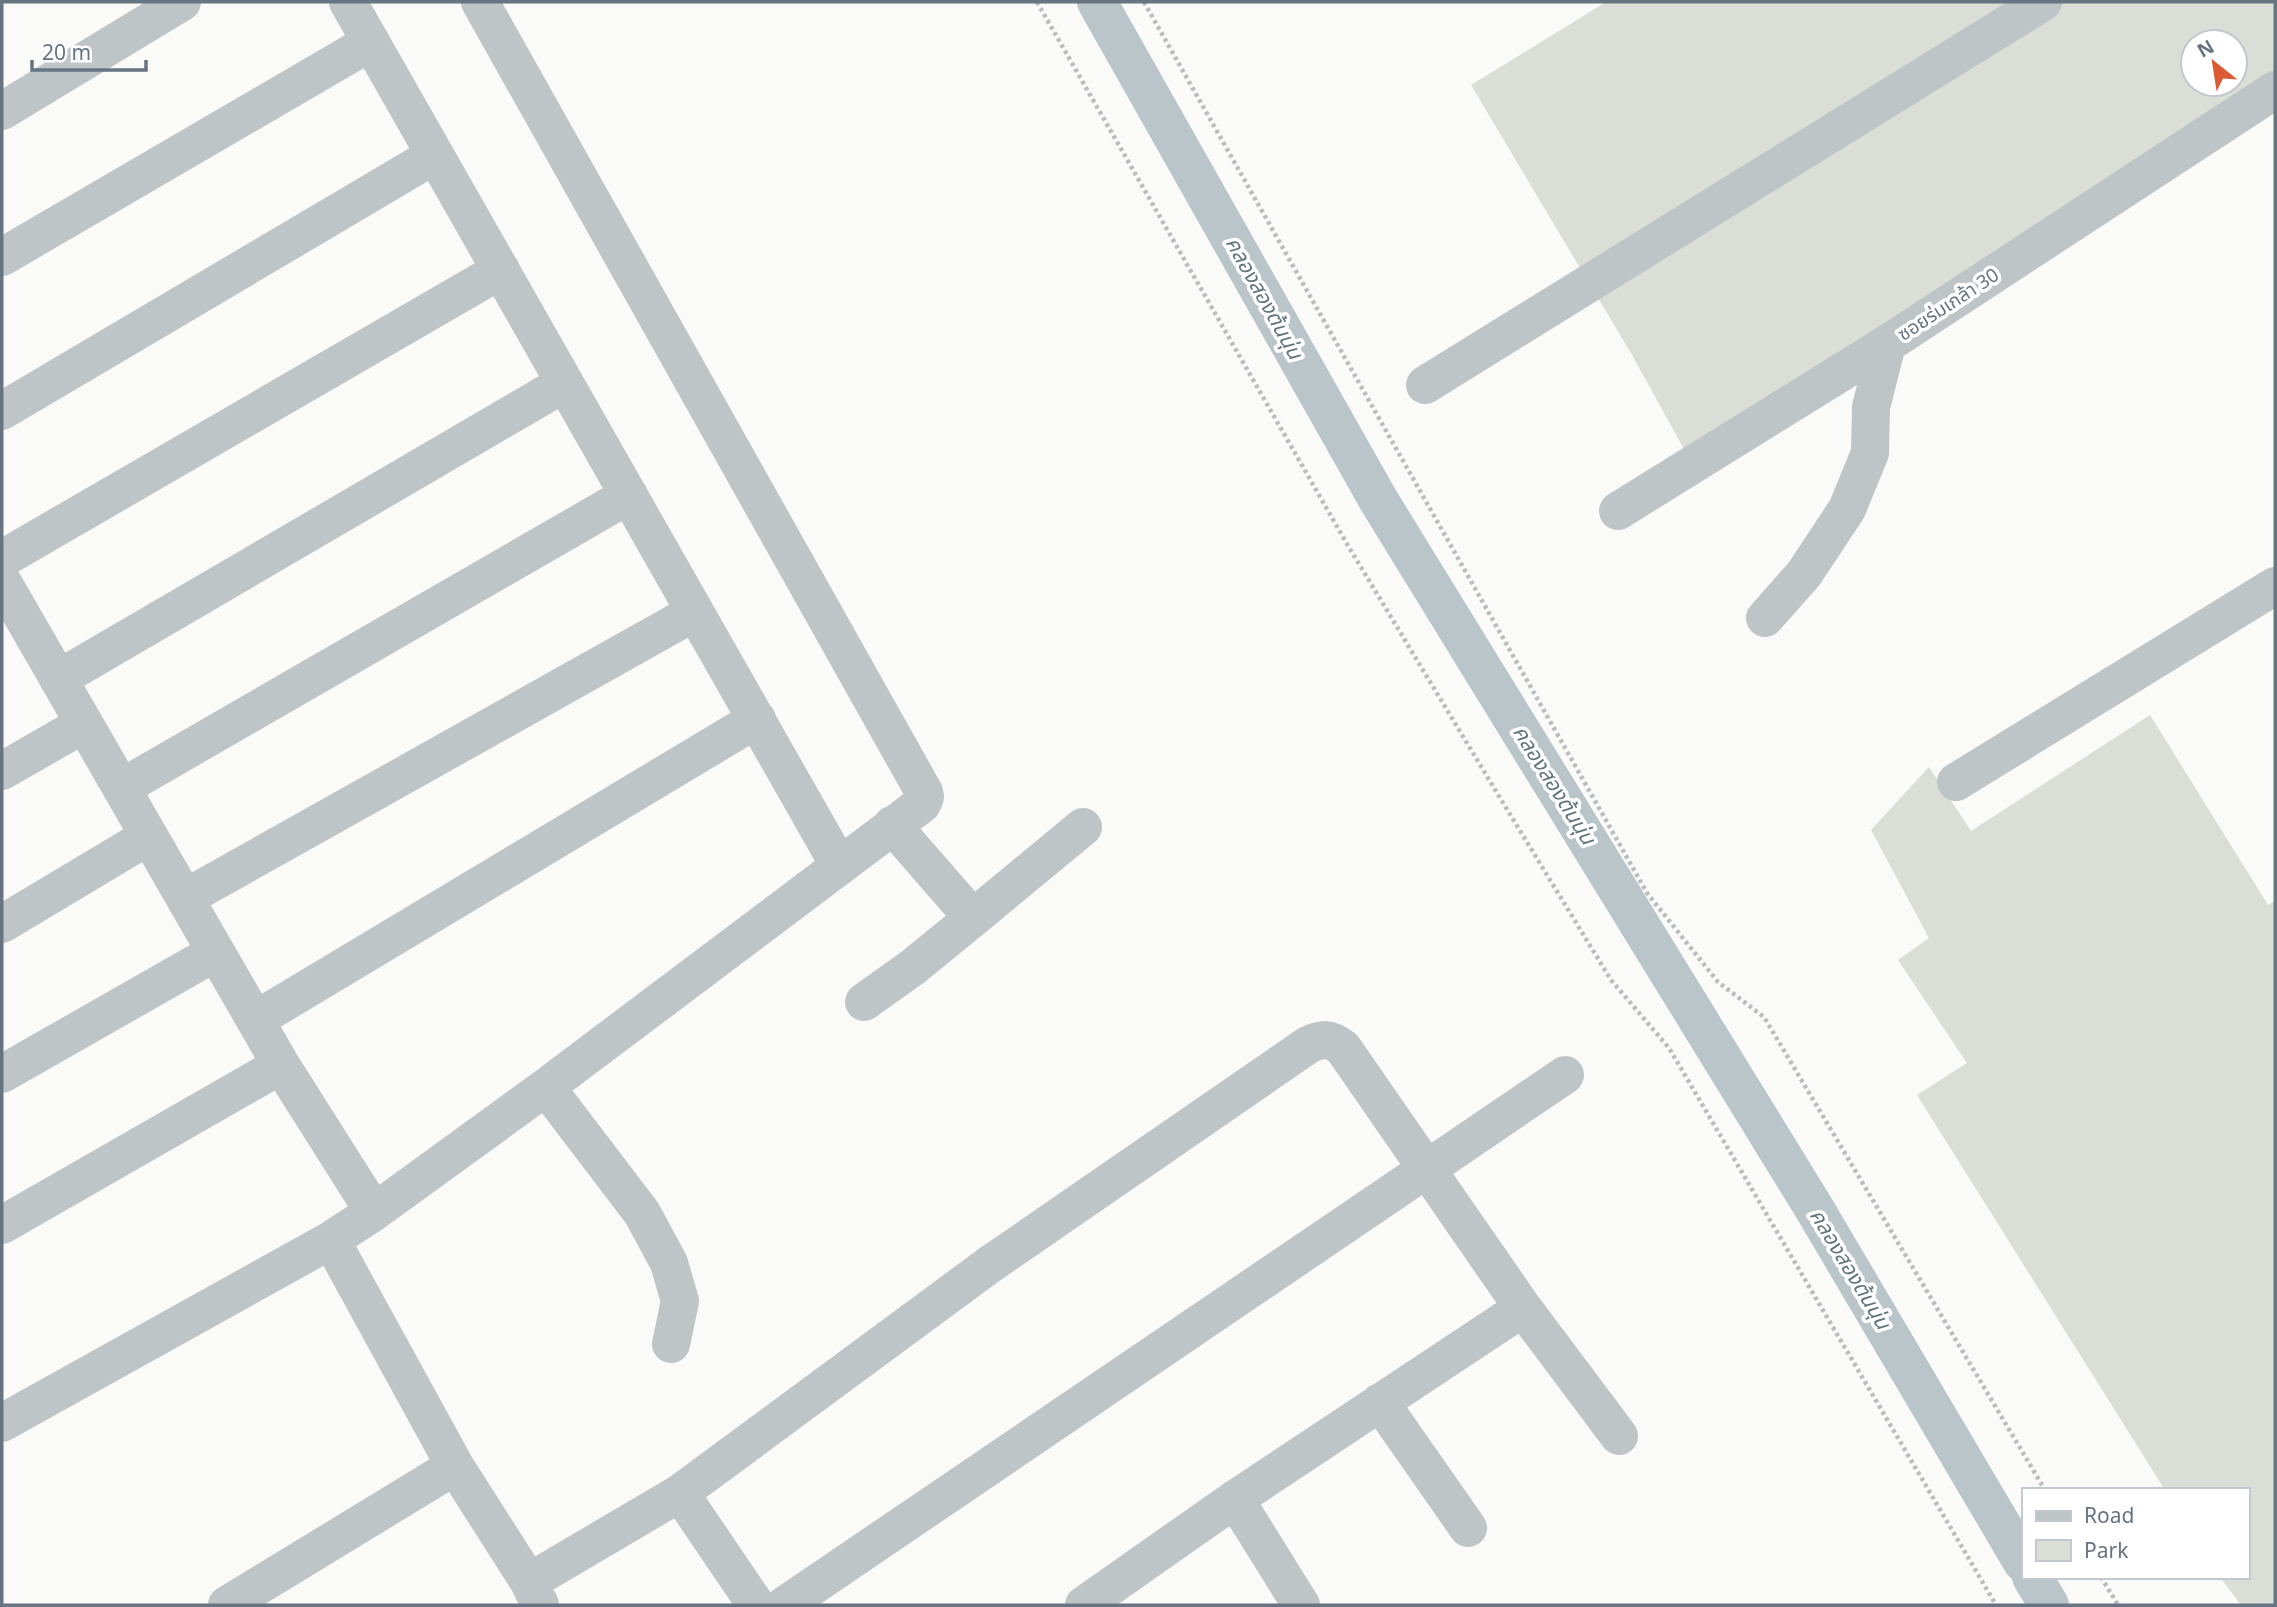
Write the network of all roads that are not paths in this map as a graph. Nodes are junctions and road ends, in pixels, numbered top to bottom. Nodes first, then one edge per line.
1 (182, 2) edge
2 (348, 2) edge
3 (480, 2) edge
4 (2043, 2) edge
5 (371, 42) junction
6 (2275, 90) edge
7 (2, 111) edge
8 (435, 155) junction
9 (2, 257) edge
10 (501, 270) junction
11 (1887, 344) junction
12 (565, 383) junction
13 (1426, 385) dead end
14 (2, 411) edge
15 (629, 495) junction
16 (1618, 511) dead end
17 (2, 559) edge
18 (2275, 586) edge
19 (8, 605) edge
20 (695, 612) junction
21 (1765, 618) dead end
22 (58, 679) junction
23 (757, 719) junction
24 (84, 724) junction
25 (2, 771) edge
26 (1956, 782) dead end
27 (121, 788) junction
28 (892, 824) junction
29 (1083, 827) dead end
30 (149, 836) junction
31 (839, 864) junction
32 (185, 898) junction
33 (973, 918) junction
34 (2, 924) edge
35 (216, 952) junction
36 (864, 1002) dead end
37 (255, 1020) junction
38 (281, 1065) junction
39 (2, 1074) edge
40 (1565, 1075) dead end
41 (546, 1087) junction
42 (1426, 1171) junction
43 (374, 1212) junction
44 (2, 1225) edge
45 (331, 1240) junction
46 (1522, 1308) junction
47 (671, 1344) dead end
48 (1380, 1402) junction
49 (2, 1423) edge
50 (1619, 1436) dead end
51 (455, 1466) junction
52 (680, 1493) junction
53 (1235, 1499) junction
54 (1468, 1528) dead end
55 (534, 1594) edge
56 (1096, 1602) edge
57 (227, 1605) edge
58 (756, 1605) edge
59 (785, 1605) edge
60 (1300, 1605) edge

1 - 7 street
2 - 5 street
3 - 28 street
4 - 13 street
5 - 8 street
5 - 9 street
6 - 11 street, ซอยร่มเกล้า 30
8 - 10 street
8 - 14 street
10 - 12 street
10 - 17 street
11 - 16 street, ซอยร่มเกล้า 30
11 - 21 street
12 - 15 street
12 - 22 street
15 - 20 street
15 - 27 street
18 - 26 street
19 - 22 street
20 - 23 street
20 - 32 street
22 - 24 street
23 - 31 street
23 - 37 street
24 - 25 street
24 - 27 street
27 - 30 street
28 - 31 street
28 - 33 street
29 - 33 street
30 - 32 street
30 - 34 street
31 - 41 street
32 - 35 street
33 - 36 street
35 - 37 street
35 - 39 street
37 - 38 street
38 - 43 street
38 - 44 street
40 - 42 street
41 - 43 street
41 - 47 street
42 - 46 street
42 - 52 street
42 - 59 street
43 - 45 street
45 - 49 street
45 - 51 street
46 - 48 street
46 - 50 street
48 - 53 street
48 - 54 street
51 - 55 street
51 - 57 street
52 - 55 street
52 - 58 street
53 - 56 street
53 - 60 street

